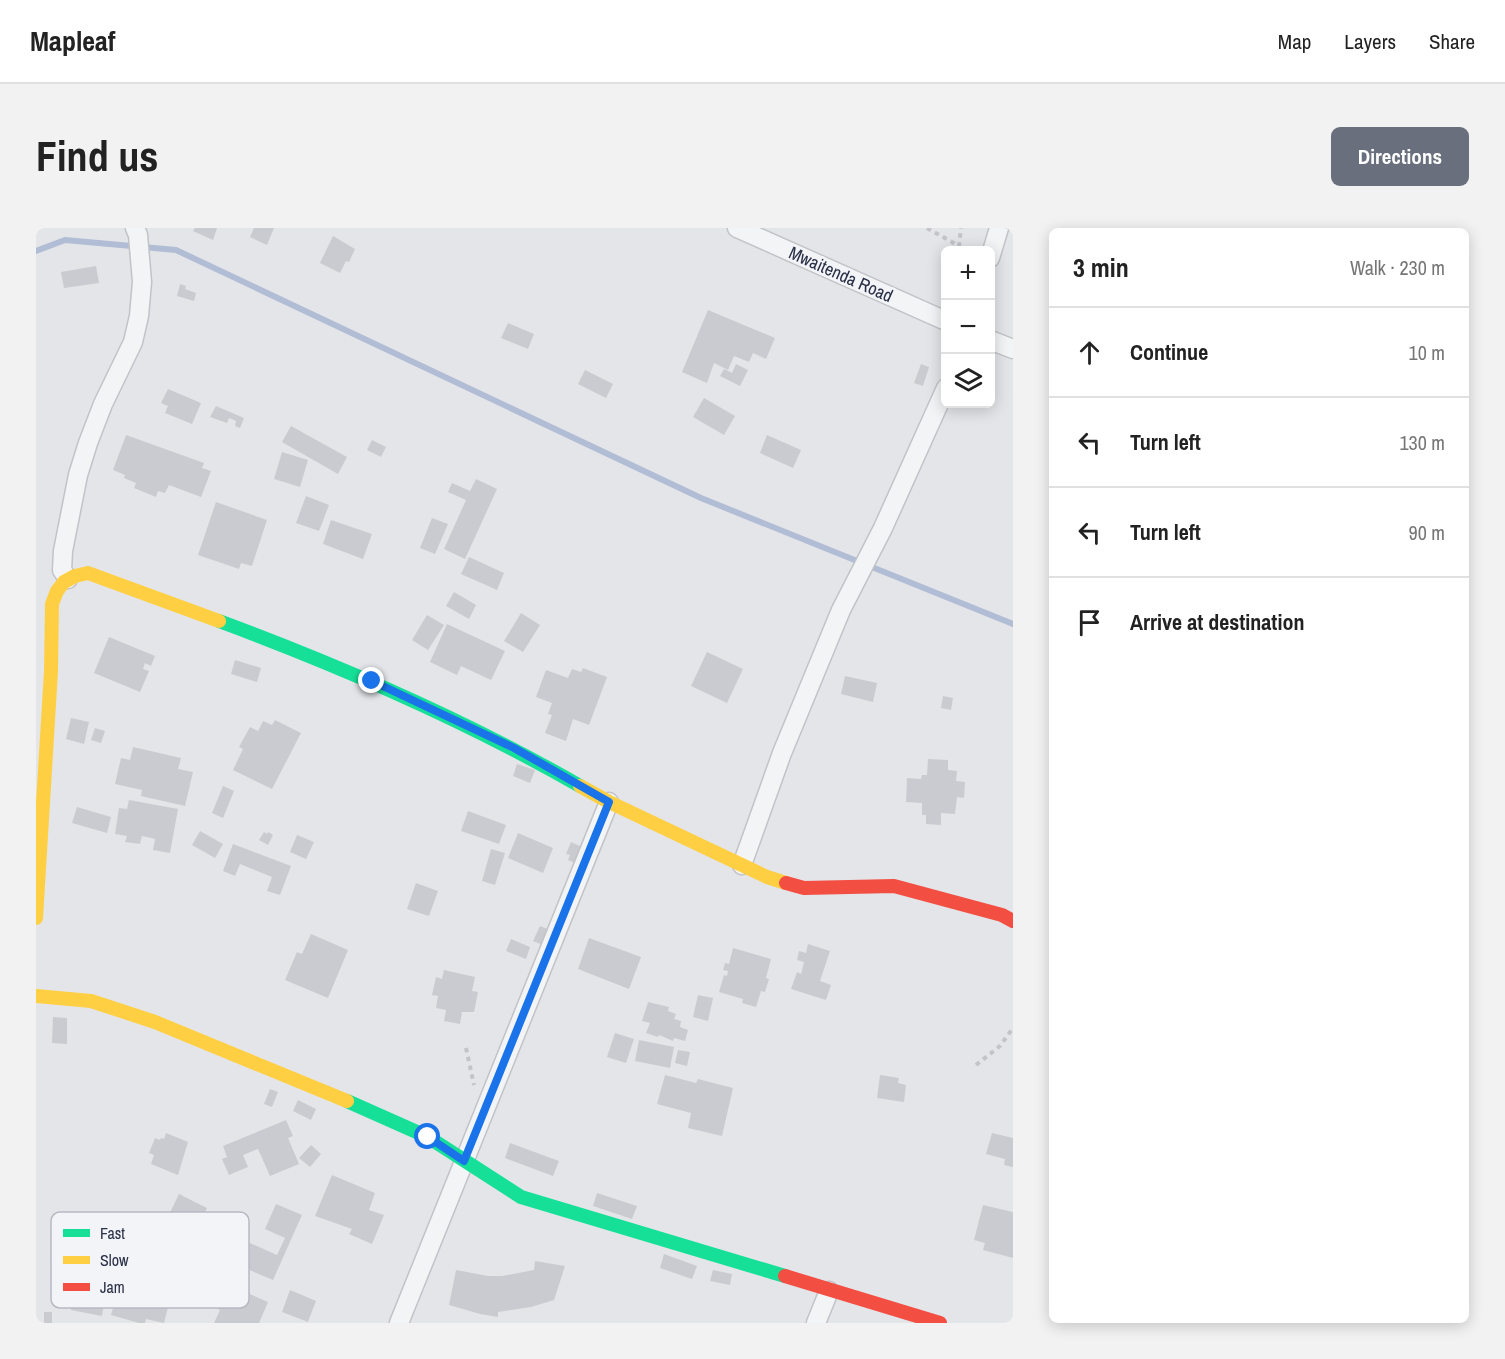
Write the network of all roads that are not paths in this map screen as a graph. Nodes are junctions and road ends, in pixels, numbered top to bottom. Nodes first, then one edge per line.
1 (135, 228) edge
2 (737, 228) edge
3 (999, 228) edge
4 (994, 246) edge
5 (941, 319) edge
6 (995, 342) edge
7 (1013, 349) edge
8 (941, 397) edge
9 (68, 579) junction
10 (609, 802) junction
11 (742, 865) junction
12 (36, 918) edge
13 (1013, 921) edge
14 (36, 996) edge
15 (464, 1161) junction
16 (829, 1291) junction
17 (399, 1323) edge
18 (816, 1323) edge
19 (940, 1323) edge

1 - 9 street
2 - 5 street, Mwaitenda Road
3 - 4 street
6 - 7 street
8 - 11 street
9 - 10 street
9 - 12 street
10 - 11 street
10 - 15 street
11 - 13 street
14 - 15 street
15 - 16 street
15 - 17 street
16 - 18 street
16 - 19 street

